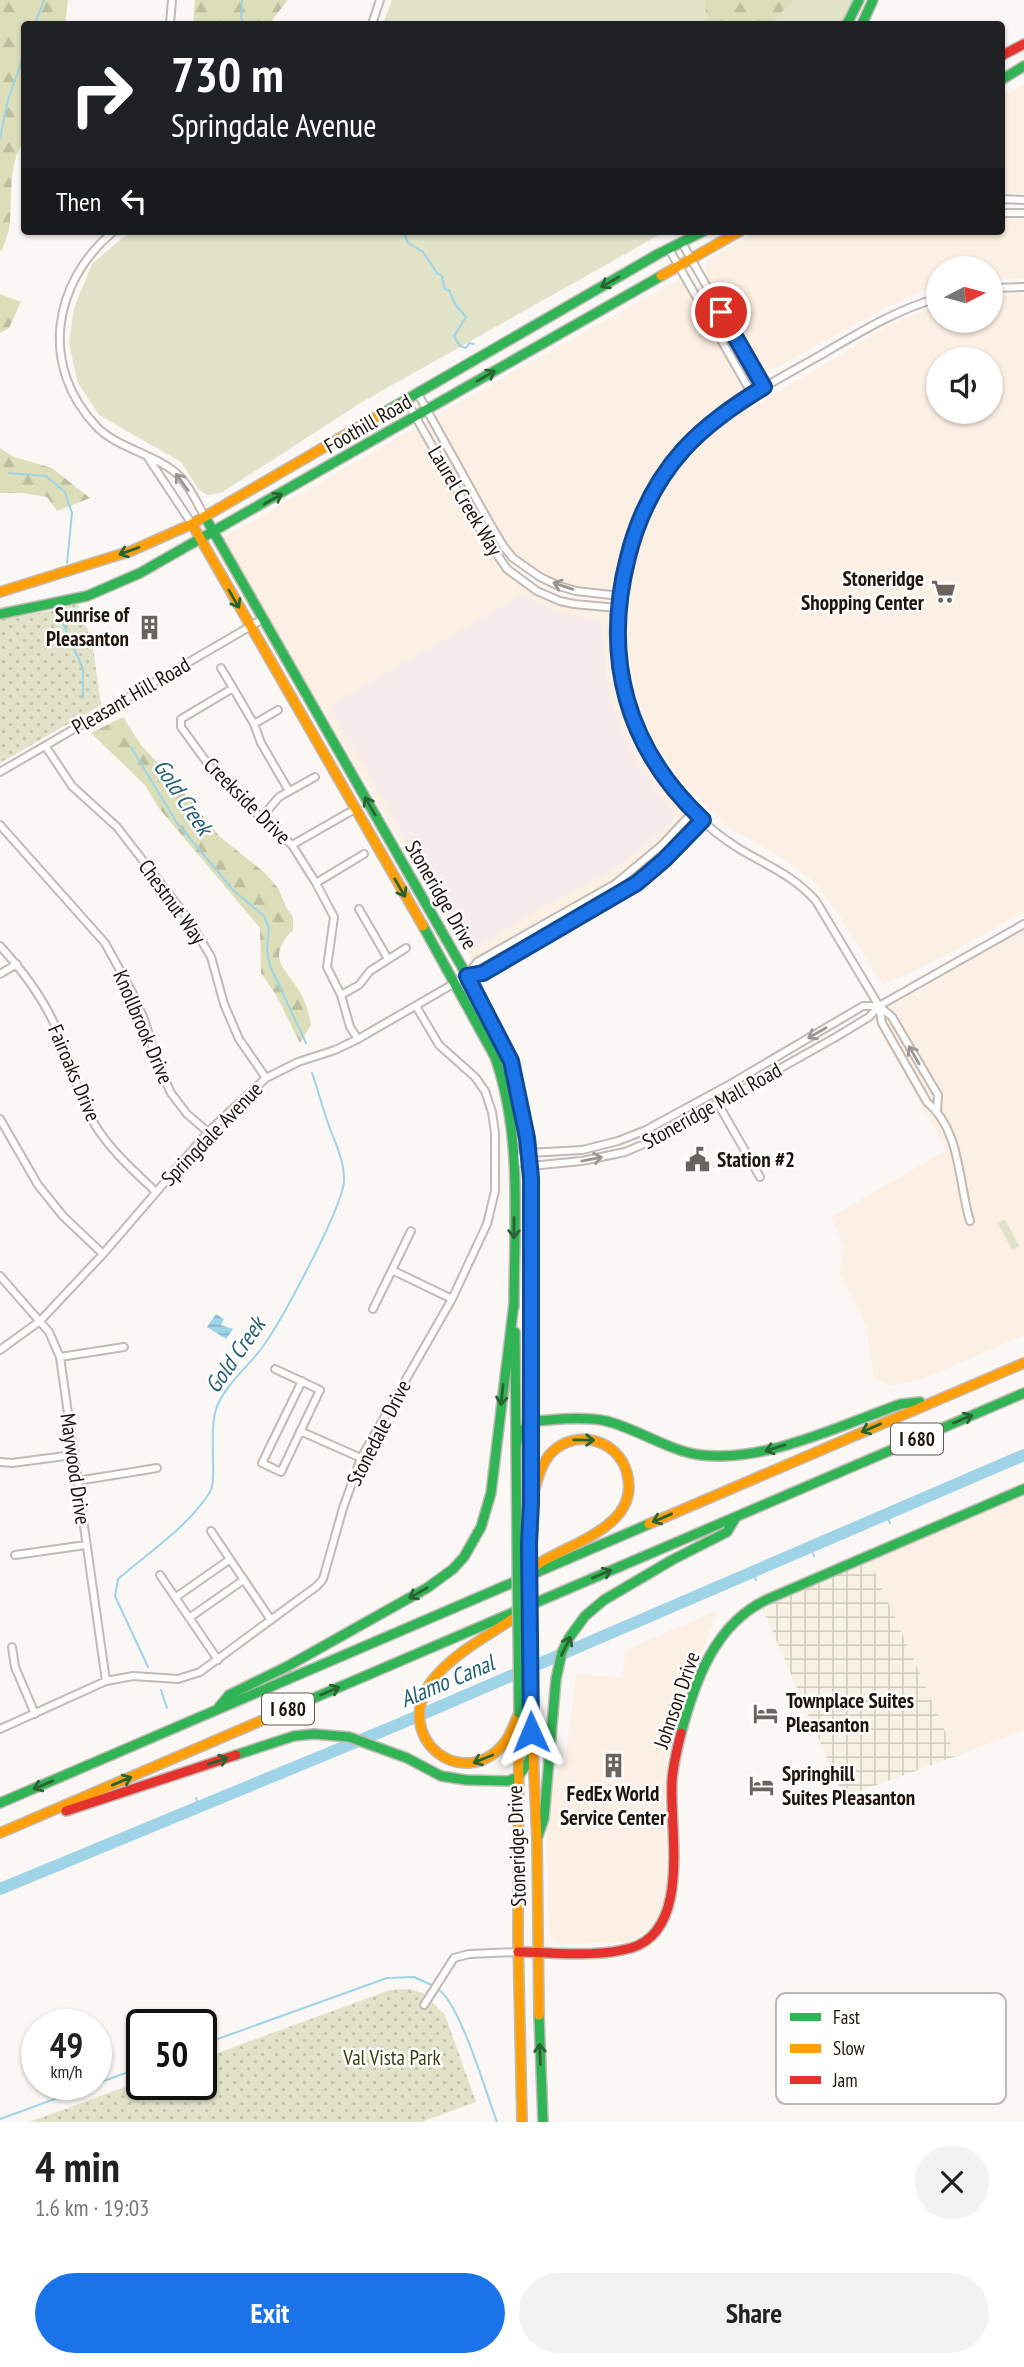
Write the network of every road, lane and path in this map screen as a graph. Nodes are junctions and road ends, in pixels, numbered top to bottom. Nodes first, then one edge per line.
1 (172, 0) edge
2 (380, 0) edge
3 (859, 0) edge
4 (873, 0) edge
5 (170, 21) edge
6 (373, 21) edge
7 (848, 21) edge
8 (863, 21) edge
9 (1024, 44) edge
10 (1005, 55) edge
11 (1024, 66) edge
12 (1005, 78) edge
13 (1005, 199) edge
14 (1024, 200) edge
15 (1005, 213) edge
16 (1024, 213) edge
17 (109, 235) edge
18 (697, 235) edge
19 (733, 235) edge
20 (682, 243) junction
21 (669, 249) junction
22 (691, 258) junction
23 (679, 265) junction
24 (1024, 287) edge
25 (1003, 288) edge
26 (926, 303) edge
27 (764, 387) junction
28 (418, 394) junction
29 (752, 394) junction
30 (406, 400) junction
31 (427, 410) junction
32 (416, 416) junction
33 (148, 458) junction
34 (205, 517) junction
35 (192, 524) junction
36 (213, 532) junction
37 (200, 539) junction
38 (0, 592) edge
39 (620, 596) junction
40 (618, 608) junction
41 (0, 614) edge
42 (263, 619) junction
43 (250, 627) junction
44 (221, 668) dead end
45 (233, 688) junction
46 (278, 710) dead end
47 (254, 724) junction
48 (46, 747) junction
49 (0, 772) edge
50 (316, 777) dead end
51 (289, 791) junction
52 (355, 809) junction
53 (694, 811) junction
54 (261, 818) junction
55 (703, 820) junction
56 (0, 825) edge
57 (292, 845) junction
58 (365, 854) dead end
59 (316, 883) junction
60 (359, 909) dead end
61 (1024, 924) edge
62 (0, 946) edge
63 (406, 948) dead end
64 (388, 959) junction
65 (17, 964) junction
66 (0, 974) edge
67 (467, 976) junction
68 (456, 983) junction
69 (341, 995) junction
70 (416, 1006) junction
71 (879, 1006) junction
72 (358, 1039) junction
73 (266, 1078) junction
74 (713, 1094) junction
75 (718, 1104) junction
76 (937, 1110) junction
77 (0, 1119) edge
78 (208, 1132) junction
79 (528, 1153) junction
80 (513, 1160) junction
81 (530, 1166) junction
82 (760, 1177) dead end
83 (156, 1192) junction
84 (970, 1221) dead end
85 (411, 1231) dead end
86 (103, 1254) junction
87 (392, 1270) junction
88 (0, 1276) edge
89 (452, 1299) junction
90 (514, 1303) junction
91 (373, 1309) dead end
92 (40, 1321) junction
93 (124, 1347) dead end
94 (0, 1350) edge
95 (60, 1357) junction
96 (1024, 1363) edge
97 (275, 1369) dead end
98 (302, 1381) junction
99 (1024, 1393) edge
100 (934, 1401) junction
101 (531, 1421) junction
102 (300, 1431) junction
103 (516, 1448) junction
104 (73, 1455) junction
105 (361, 1458) junction
106 (0, 1462) edge
107 (157, 1468) dead end
108 (77, 1480) junction
109 (1024, 1489) edge
110 (531, 1503) junction
111 (736, 1517) junction
112 (211, 1531) dead end
113 (86, 1545) junction
114 (15, 1555) dead end
115 (229, 1560) junction
116 (160, 1576) dead end
117 (520, 1580) junction
118 (242, 1581) junction
119 (176, 1598) junction
120 (539, 1601) junction
121 (190, 1618) junction
122 (271, 1620) junction
123 (12, 1647) dead end
124 (218, 1660) junction
125 (106, 1682) junction
126 (216, 1710) junction
127 (519, 1713) junction
128 (35, 1714) junction
129 (0, 1729) edge
130 (532, 1756) junction
131 (518, 1777) junction
132 (0, 1803) edge
133 (36, 1818) junction
134 (0, 1833) edge
135 (537, 1839) junction
136 (518, 1952) junction
137 (537, 1952) junction
138 (424, 2005) dead end
139 (522, 2122) edge
140 (543, 2122) edge

1 - 5 street
2 - 6 street
3 - 7 main road
4 - 8 main road
9 - 10 main road
11 - 12 main road
13 - 14 street
15 - 16 street
17 - 33 street
18 - 20 main road, Foothill Road
19 - 22 main road, Foothill Road
20 - 21 main road, Foothill Road
20 - 22 street
21 - 23 street
21 -> 28 main road, Foothill Road
22 - 23 main road, Foothill Road
22 - 27 street
23 - 29 street
31 -> 23 main road, Foothill Road
24 - 25 street
26 - 27 street
27 - 29 street
28 - 30 main road, Foothill Road
28 - 31 street, Laurel Creek Way
29 - 39 street
30 - 32 street, Laurel Creek Way
30 - 34 main road, Foothill Road
31 - 32 main road, Foothill Road
39 -> 31 street, Laurel Creek Way
36 -> 32 main road, Foothill Road
32 - 40 street, Laurel Creek Way
34 -> 33 street
33 - 35 street
34 - 35 main road, Foothill Road
34 - 36 main road, Stoneridge Drive
35 - 37 main road, Stoneridge Drive
35 -> 38 main road, Foothill Road
36 - 37 main road, Foothill Road
36 - 42 main road, Stoneridge Drive
37 - 41 main road, Foothill Road
37 -> 43 main road, Stoneridge Drive
39 - 40 street
40 - 53 street
42 - 43 street, Pleasant Hill Road
67 -> 42 main road, Stoneridge Drive
43 - 48 street, Pleasant Hill Road
43 - 52 main road, Stoneridge Drive
44 - 45 street
45 - 47 street
45 - 54 street, Creekside Drive
46 - 47 street
47 - 51 street
48 - 49 street, Pleasant Hill Road
48 - 73 street, Chestnut Way
50 - 51 street
51 - 54 street
52 - 57 street
52 -> 68 main road, Stoneridge Drive
53 - 55 street
53 - 67 street, Springdale Avenue
54 - 57 street, Creekside Drive
55 - 67 street, Springdale Avenue
55 - 71 street
56 - 78 street, Knollbrook Drive
57 - 59 street, Creekside Drive
58 - 59 street
59 - 69 street, Creekside Drive
60 - 64 street
61 - 71 street, Stoneridge Mall Road
62 - 65 street, Fairoaks Drive
63 - 64 street
64 - 69 street
65 - 66 street
65 - 83 street, Fairoaks Drive
67 - 68 street, Springdale Avenue
67 - 79 main road, Stoneridge Drive
68 - 70 street, Springdale Avenue
68 - 80 main road, Stoneridge Drive
69 - 72 street, Creekside Drive
70 - 72 street, Springdale Avenue
70 - 89 street, Stonedale Drive
71 -> 74 street, Stoneridge Mall Road
71 - 75 street, Stoneridge Mall Road
71 - 76 street
76 -> 71 street
72 - 73 street, Springdale Avenue
73 - 78 street, Springdale Avenue
74 - 75 street
74 - 79 street, Stoneridge Mall Road
81 -> 75 street, Stoneridge Mall Road
75 - 82 street
76 - 84 street
77 - 86 street
78 - 83 street, Springdale Avenue
79 - 80 street, Stoneridge Mall Road
79 - 81 main road, Stoneridge Drive
80 - 81 street, Stoneridge Mall Road
80 -> 90 main road, Stoneridge Drive
81 - 101 main road, Stoneridge Drive
83 - 86 street, Springdale Avenue
85 - 87 street
86 - 92 street, Springdale Avenue
87 - 89 street
87 - 91 street
88 - 92 street, Maywood Drive
89 - 105 street, Stonedale Drive
90 - 103 main road, Stoneridge Drive
90 -> 126 main road
92 - 94 street, Springdale Avenue
92 - 95 street, Maywood Drive
93 - 95 street
95 - 104 street, Maywood Drive
96 - 100 main road, I 680
97 - 98 street
98 - 102 street
98 - 102 street
111 -> 99 main road, I 680
100 -> 101 main road
100 -> 117 main road, I 680
101 - 103 main road
101 - 110 main road, Stoneridge Drive
102 - 105 street
103 - 127 main road, Stoneridge Drive, bridge
104 - 106 street
104 - 108 street, Maywood Drive
105 - 122 street, Stonedale Drive
107 - 108 street
108 - 113 street, Maywood Drive
109 - 137 main road, Johnson Drive
110 -> 117 main road
110 - 130 main road, Stoneridge Drive, bridge
120 -> 111 main road, I 680
135 -> 111 main road
112 - 115 street
113 - 114 street
113 - 125 street, Maywood Drive
115 - 118 street
115 - 119 street
116 - 119 street
117 - 126 main road, I 680
118 - 121 street
118 - 122 street
119 - 121 street
127 -> 120 main road
133 -> 120 main road, I 680
121 - 124 street
122 - 124 street, Stonedale Drive
123 - 128 street
124 - 125 street, Stonedale Drive
125 - 128 street, Stonedale Drive
126 -> 132 main road, I 680
127 - 131 main road, Stoneridge Drive
128 - 129 street, Stonedale Drive
130 - 131 main road
130 - 135 main road, Stoneridge Drive
133 -> 131 main road
131 - 136 main road, Stoneridge Drive
133 - 134 main road, I 680
135 - 137 main road, Stoneridge Drive
136 - 137 main road, Johnson Drive
136 - 138 street, Johnson Drive
136 - 139 main road, Stoneridge Drive
140 -> 137 main road, Stoneridge Drive

